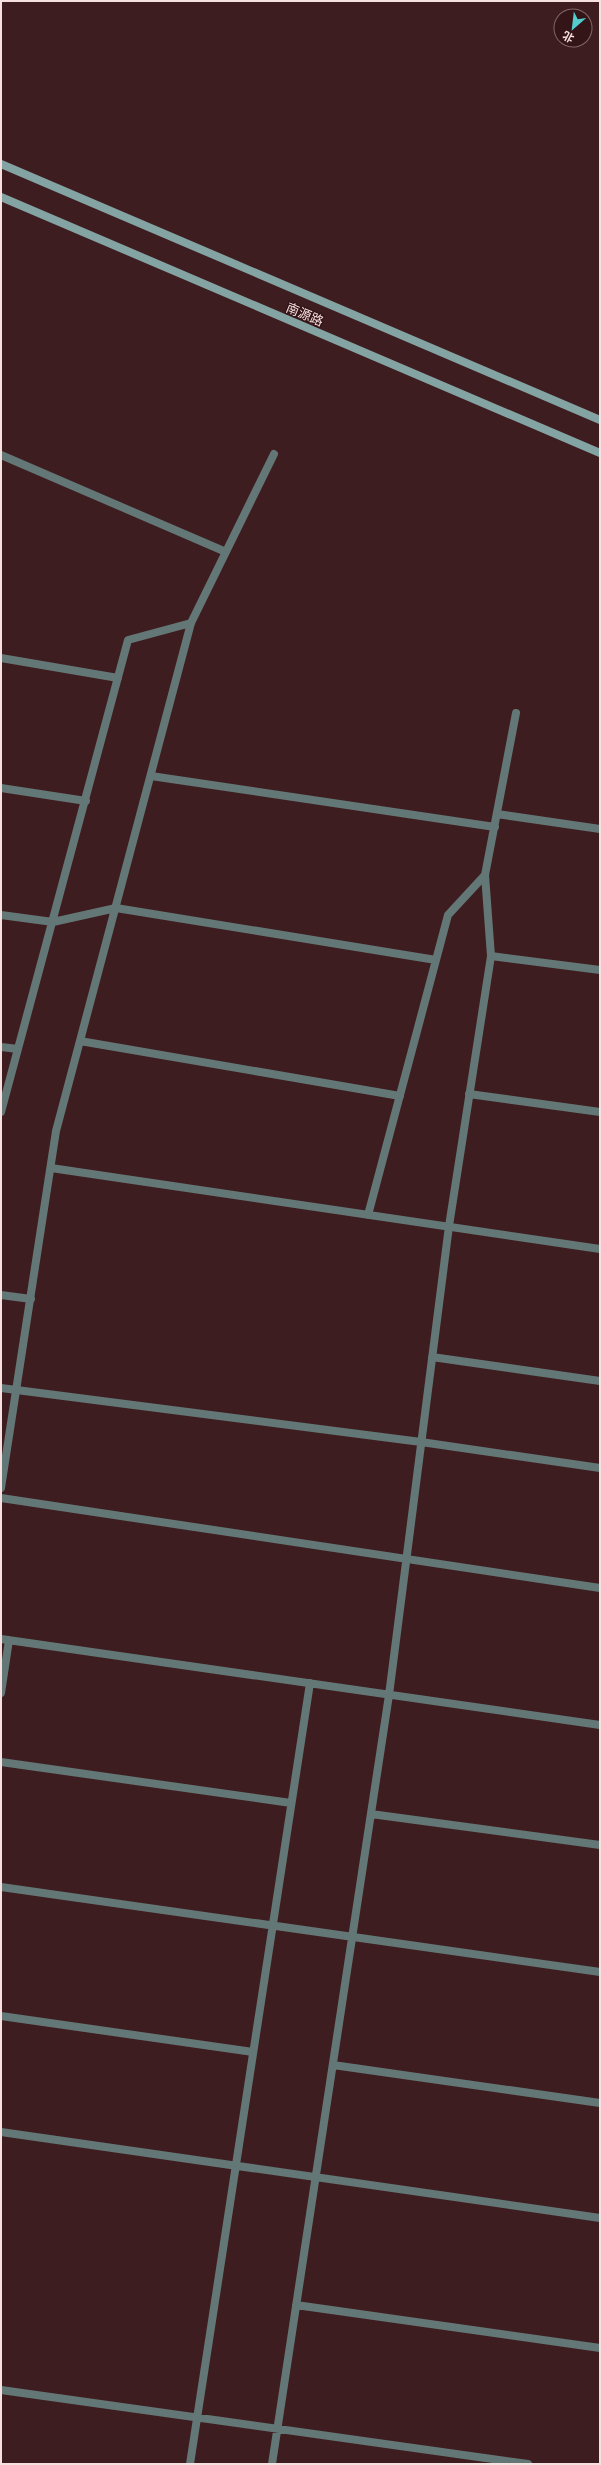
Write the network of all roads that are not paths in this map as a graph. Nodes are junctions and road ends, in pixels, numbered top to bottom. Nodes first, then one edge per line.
1 (1, 164) edge
2 (1, 197) edge
3 (600, 420) edge
4 (600, 453) edge
5 (274, 454) dead end
6 (1, 456) edge
7 (226, 552) junction
8 (191, 623) junction
9 (1, 658) edge
10 (118, 678) junction
11 (516, 713) dead end
12 (151, 776) junction
13 (1, 788) edge
14 (86, 801) junction
15 (497, 814) junction
16 (495, 827) junction
17 (600, 829) edge
18 (485, 875) junction
19 (116, 908) junction
20 (1, 915) edge
21 (53, 922) junction
22 (491, 956) junction
23 (436, 960) junction
24 (600, 970) edge
25 (80, 1041) junction
26 (1, 1047) edge
27 (18, 1049) junction
28 (470, 1094) junction
29 (400, 1096) junction
30 (1, 1112) edge
31 (600, 1112) edge
32 (51, 1168) junction
33 (368, 1215) junction
34 (449, 1226) junction
35 (600, 1249) edge
36 (1, 1295) edge
37 (31, 1299) junction
38 (432, 1357) junction
39 (600, 1381) edge
40 (1, 1388) edge
41 (16, 1391) junction
42 (421, 1442) junction
43 (600, 1468) edge
44 (1, 1488) edge
45 (1, 1498) edge
46 (406, 1559) junction
47 (600, 1588) edge
48 (5, 1639) edge
49 (310, 1683) junction
50 (1, 1694) edge
51 (389, 1695) junction
52 (600, 1725) edge
53 (1, 1762) edge
54 (292, 1803) junction
55 (371, 1814) junction
56 (600, 1845) edge
57 (1, 1887) edge
58 (273, 1926) junction
59 (352, 1937) junction
60 (600, 1972) edge
61 (1, 2016) edge
62 (253, 2052) junction
63 (333, 2065) junction
64 (600, 2103) edge
65 (1, 2132) edge
66 (236, 2166) junction
67 (315, 2177) junction
68 (600, 2218) edge
69 (296, 2305) junction
70 (600, 2348) edge
71 (1, 2390) edge
72 (197, 2417) junction
73 (277, 2428) junction
74 (190, 2464) edge
75 (272, 2464) edge
76 (528, 2464) edge

1 - 3 main road, 南源路
2 - 4 main road, 南源路
5 - 7 street
6 - 7 street
7 - 8 street
8 - 10 street
8 - 12 street
9 - 10 street
10 - 14 street
11 - 15 street
12 - 16 street
12 - 19 street
13 - 14 street
14 - 21 street
15 - 16 street
15 - 17 street
16 - 18 street
18 - 22 street
18 - 23 street
19 - 21 street
19 - 23 street
19 - 25 street
20 - 21 street
21 - 27 street
22 - 24 street
22 - 28 street
23 - 29 street
25 - 29 street
25 - 32 street
26 - 27 street
27 - 30 street
28 - 31 street
28 - 34 street
29 - 33 street
32 - 33 street
32 - 37 street
33 - 34 street
34 - 35 street
34 - 38 street
36 - 37 street
37 - 41 street
38 - 39 street
38 - 42 street
40 - 41 street
41 - 42 street
41 - 44 street
42 - 43 street
42 - 46 street
45 - 46 street
46 - 47 street
46 - 51 street
48 - 49 street
48 - 50 street
49 - 51 street
49 - 54 street
51 - 52 street
51 - 55 street
53 - 54 street
54 - 58 street
55 - 56 street
55 - 59 street
57 - 58 street
58 - 59 street
58 - 62 street
59 - 60 street
59 - 63 street
61 - 62 street
62 - 66 street
63 - 64 street
63 - 67 street
65 - 66 street
66 - 67 street
66 - 72 street
67 - 68 street
67 - 69 street
69 - 70 street
69 - 73 street
71 - 72 street
72 - 73 street
72 - 74 street
73 - 75 street
73 - 76 street

